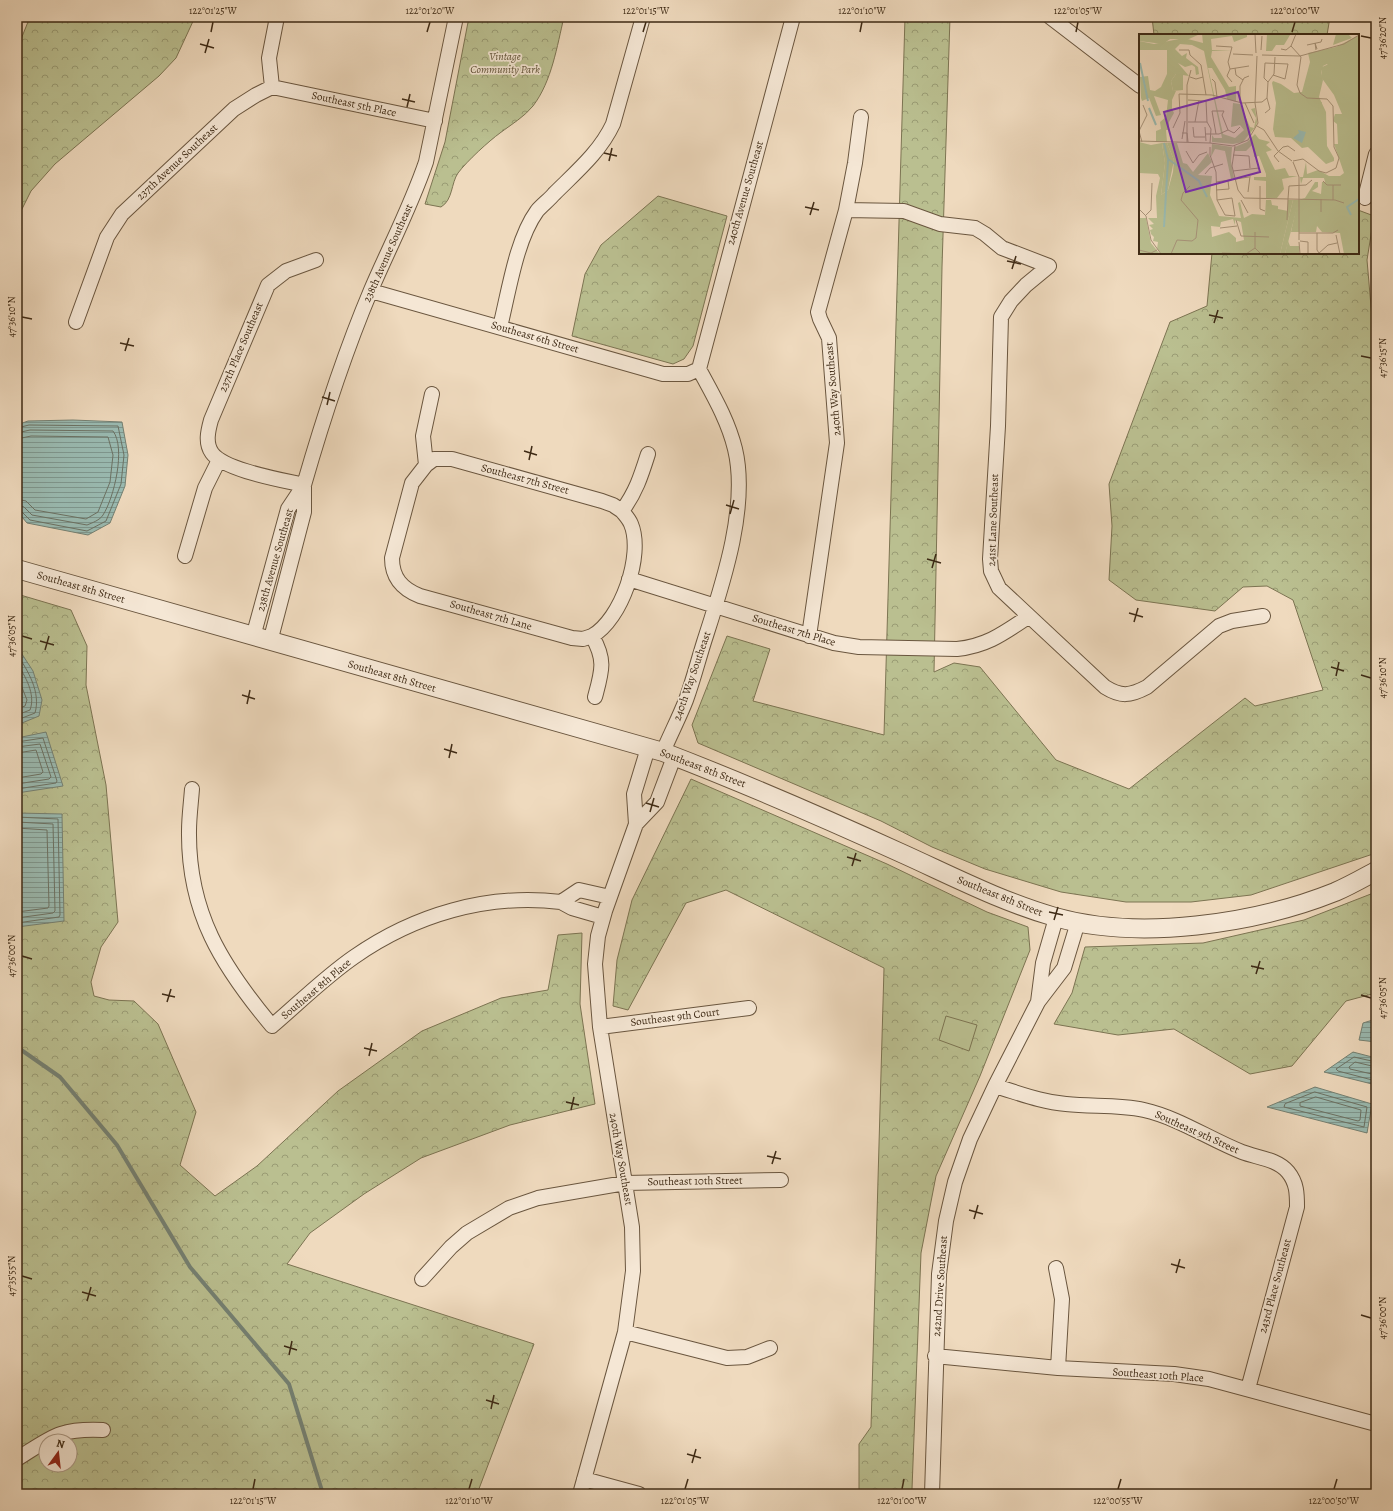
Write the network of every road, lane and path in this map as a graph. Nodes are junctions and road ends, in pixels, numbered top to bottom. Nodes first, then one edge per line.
1 (277, 17) edge
2 (456, 17) edge
3 (643, 17) edge
4 (793, 17) edge
5 (1050, 17) edge
6 (1139, 85) edge
7 (272, 87) junction
8 (861, 117) dead end
9 (436, 122) junction
10 (1376, 154) edge
11 (1366, 199) edge
12 (846, 210) junction
13 (316, 260) dead end
14 (371, 291) junction
15 (76, 322) dead end
16 (500, 327) junction
17 (699, 369) junction
18 (432, 394) dead end
19 (648, 454) dead end
20 (219, 460) junction
21 (426, 465) junction
22 (304, 485) junction
23 (622, 511) junction
24 (185, 556) dead end
25 (17, 569) edge
26 (630, 578) junction
27 (716, 605) junction
28 (1263, 616) dead end
29 (1028, 617) junction
30 (592, 636) junction
31 (809, 636) junction
32 (262, 640) junction
33 (595, 697) dead end
34 (661, 752) junction
35 (192, 789) dead end
36 (636, 824) junction
37 (1376, 871) edge
38 (610, 897) junction
39 (561, 902) junction
40 (603, 917) junction
41 (1056, 918) junction
42 (1078, 922) junction
43 (1038, 1002) junction
44 (749, 1008) dead end
45 (600, 1027) junction
46 (995, 1086) junction
47 (781, 1180) dead end
48 (625, 1183) junction
49 (1295, 1183) joint
50 (1056, 1268) dead end
51 (422, 1278) dead end
52 (625, 1332) junction
53 (770, 1348) dead end
54 (935, 1356) junction
55 (1058, 1368) junction
56 (1248, 1389) junction
57 (1376, 1424) edge
58 (103, 1430) dead end
59 (17, 1459) edge
60 (584, 1479) junction
61 (580, 1494) edge
62 (639, 1494) edge
63 (932, 1494) edge

1 - 7 street
2 - 9 street, 238th Avenue Southeast
3 - 16 street
4 - 17 street, 240th Avenue Southeast
5 - 6 street
7 - 9 street, Southeast 5th Place
7 - 15 street, 237th Avenue Southeast
8 - 12 street, 240th Way Southeast
9 - 14 street, 238th Avenue Southeast
10 - 11 street
12 - 29 street, 241st Lane Southeast
12 - 31 street, 240th Way Southeast
13 - 20 street, 237th Place Southeast
14 - 16 street, Southeast 6th Street
14 - 22 street, 238th Avenue Southeast
16 - 17 street, Southeast 6th Street
17 - 27 street, 240th Way Southeast
18 - 21 street
19 - 23 street
20 - 22 street
20 - 24 street
21 - 23 street, Southeast 7th Street
21 - 30 street, Southeast 7th Lane
22 - 32 street, 238th Avenue Southeast
23 - 26 street
25 - 32 street, Southeast 8th Street
26 - 27 street, Southeast 7th Place
26 - 30 street
27 - 31 street, Southeast 7th Place
27 - 34 street, 240th Way Southeast
28 - 29 street, 241st Lane Southeast
29 - 31 street, Southeast 7th Place
30 - 33 street
32 - 34 street, Southeast 8th Street
34 - 36 street, 240th Way Southeast
34 - 36 street, 240th Way Southeast
34 - 41 street, Southeast 8th Street
35 - 39 street, Southeast 8th Place
36 - 38 street, 240th Way Southeast
37 - 42 street, Southeast 8th Street
38 - 39 street
38 - 40 street, 240th Way Southeast
39 - 40 street, Southeast 8th Place
40 - 45 street, 240th Way Southeast
41 - 42 street, Southeast 8th Street
41 - 43 street, 242nd Drive Southeast
42 - 43 street, 242nd Drive Southeast
43 - 46 street, 242nd Drive Southeast
44 - 45 street, Southeast 9th Court
45 - 48 street, 240th Way Southeast
46 - 49 street, Southeast 9th Street
46 - 54 street, 242nd Drive Southeast
47 - 48 street, Southeast 10th Street
48 - 51 street, Southeast 10th Street
48 - 52 street, 240th Way Southeast
49 - 56 street, 243rd Place Southeast
50 - 55 street
52 - 53 street
52 - 60 street, 240th Way Southeast
54 - 55 street, Southeast 10th Place
54 - 63 street, 242nd Drive Southeast
55 - 56 street, Southeast 10th Place
56 - 57 street, Southeast 10th Place
58 - 59 street
60 - 61 street, 240th Way Southeast
60 - 62 street

